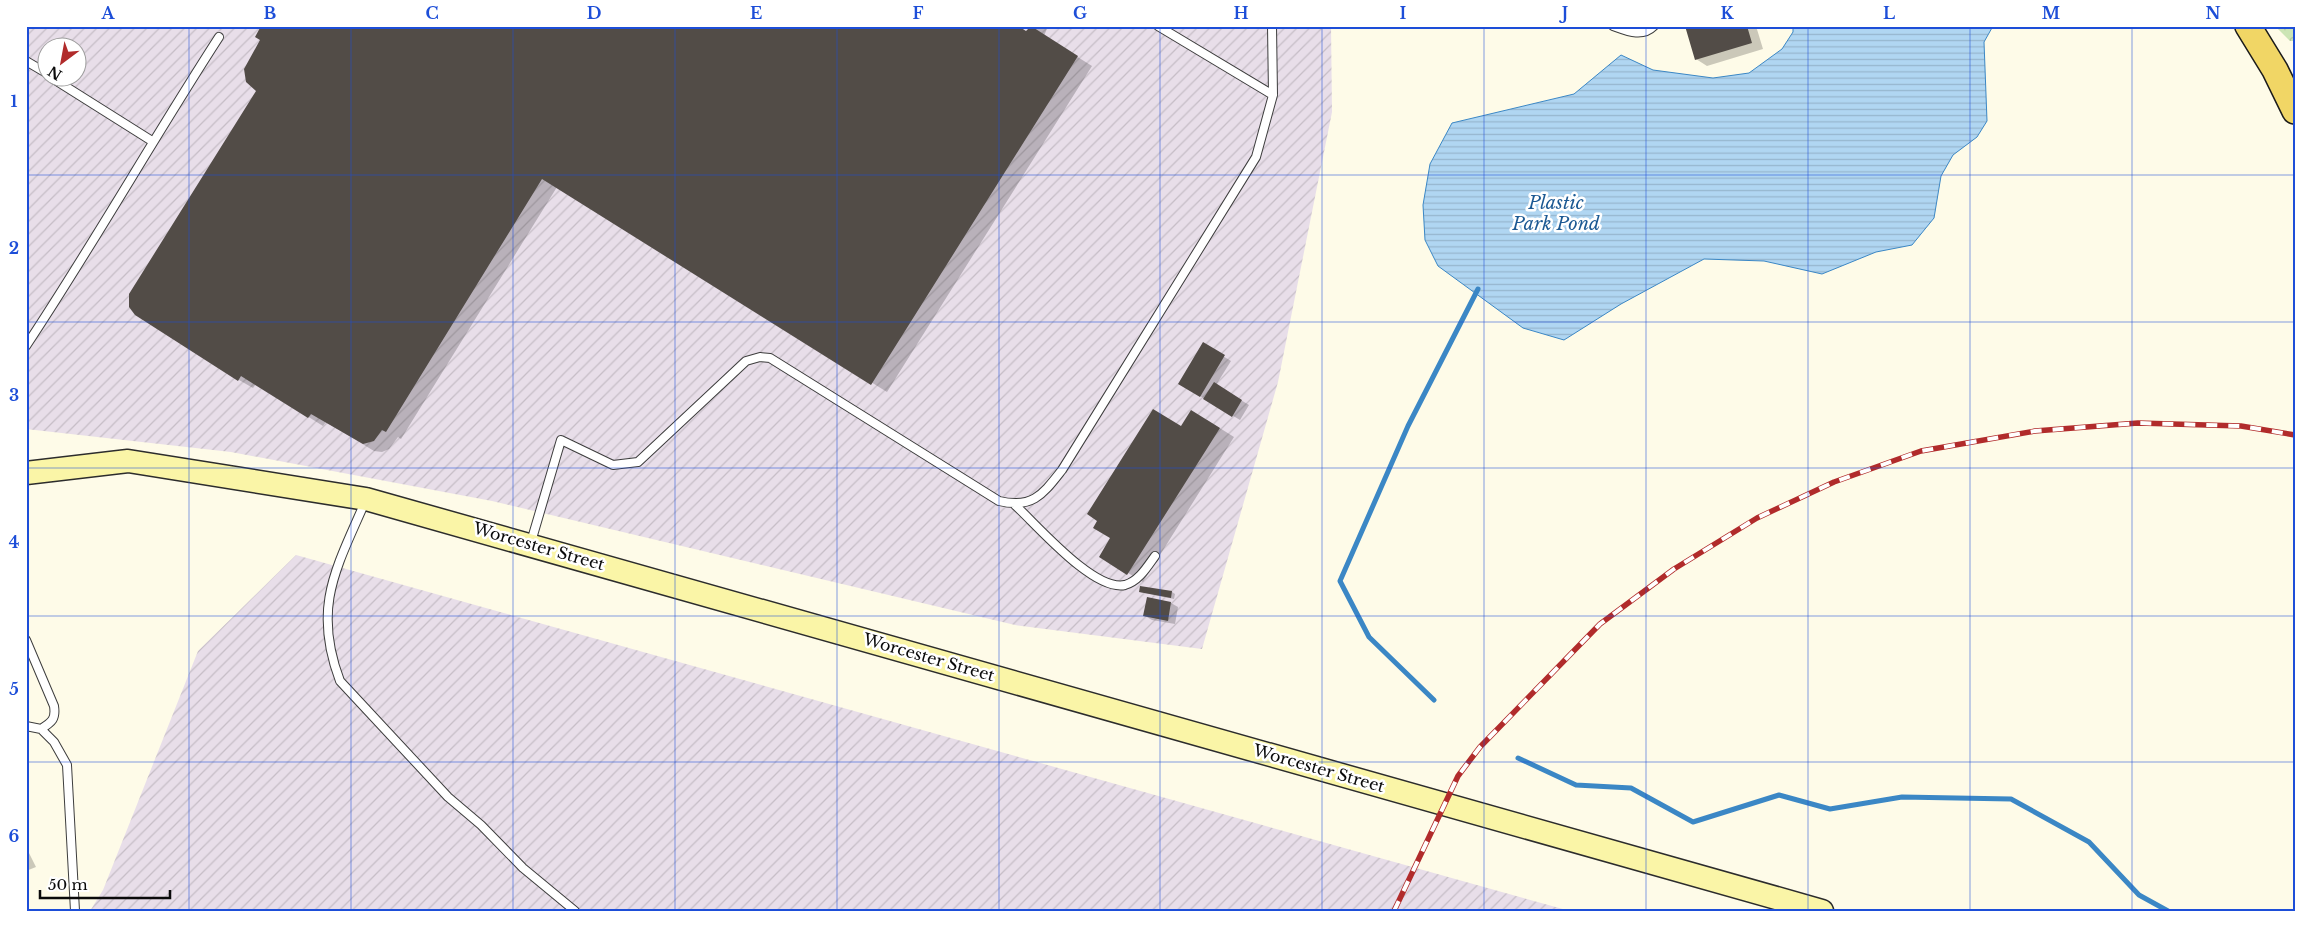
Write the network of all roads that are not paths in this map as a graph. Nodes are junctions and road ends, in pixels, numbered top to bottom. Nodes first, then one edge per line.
1 (1158, 26) edge
2 (1272, 26) edge
3 (1613, 26) edge
4 (1654, 26) edge
5 (2248, 26) edge
6 (219, 37) dead end
7 (26, 61) edge
8 (38, 68) edge
9 (68, 88) edge
10 (1273, 95) junction
11 (2295, 111) edge
12 (152, 140) junction
13 (26, 346) edge
14 (26, 473) edge
15 (366, 499) junction
16 (1015, 505) junction
17 (530, 544) junction
18 (1156, 556) dead end
19 (26, 640) edge
20 (26, 726) edge
21 (41, 729) junction
22 (75, 911) edge
23 (575, 911) edge
24 (1822, 911) edge

1 - 10 lane
2 - 10 lane
3 - 4 lane
5 - 11 main road
6 - 12 lane
7 - 8 lane
9 - 12 lane
10 - 16 lane
12 - 13 lane
14 - 15 main road, Worcester Street
15 - 17 main road, Worcester Street
15 - 23 lane
16 - 17 lane
16 - 18 lane
17 - 24 main road, Worcester Street
19 - 21 lane
20 - 21 lane
21 - 22 lane

